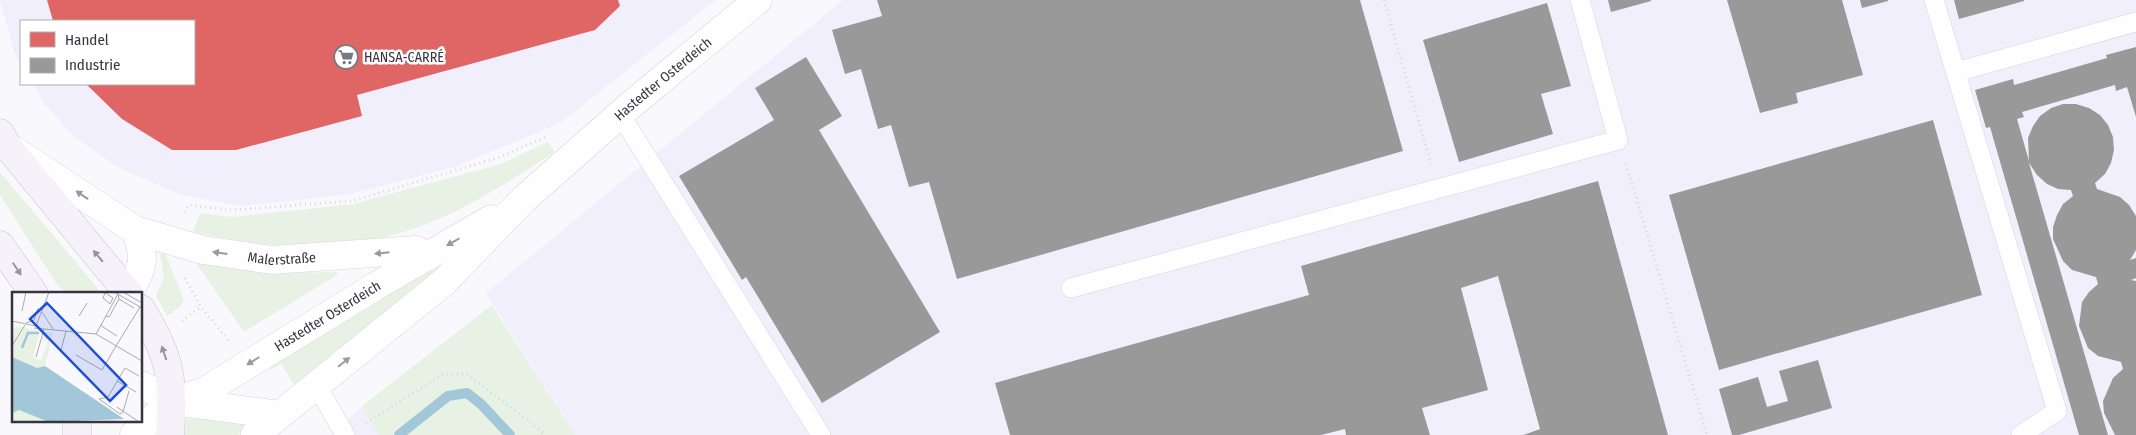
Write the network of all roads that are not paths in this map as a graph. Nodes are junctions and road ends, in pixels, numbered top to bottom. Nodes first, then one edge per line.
1 (757, 0) edge
2 (1580, 0) edge
3 (1934, 0) edge
4 (2136, 22) edge
5 (1956, 72) junction
6 (620, 114) junction
7 (4, 140) edge
8 (524, 199) junction
9 (135, 230) junction
10 (0, 245) edge
11 (429, 256) junction
12 (1071, 288) dead end
13 (33, 292) edge
14 (128, 292) edge
15 (134, 292) edge
16 (142, 312) edge
17 (316, 384) junction
18 (142, 386) edge
19 (173, 401) junction
20 (279, 415) junction
21 (77, 422) edge
22 (77, 435) edge
23 (134, 435) edge
24 (170, 435) edge
25 (255, 435) edge
26 (345, 435) edge
27 (820, 435) edge
28 (2021, 435) edge

1 - 6 street, Hastedter Osterdeich
2 - 12 lane
3 - 5 lane
4 - 5 lane
5 - 28 lane
6 - 8 street, Hastedter Osterdeich
6 - 27 lane
9 -> 7 street, Malerstraße
14 -> 7 main road, Malerstraße
8 -> 11 street, Hastedter Osterdeich
17 -> 8 street, Hastedter Osterdeich
11 -> 9 street, Malerstraße
9 - 15 street
10 -> 13 main road
11 -> 19 street, Hastedter Osterdeich
19 -> 16 main road, Malerstraße
17 - 20 street, Hastedter Osterdeich
17 - 26 lane
18 - 19 street
19 - 20 street
19 - 23 street, Hastedter Osterdeich
19 - 24 main road, Malerstraße
20 - 25 street, Hastedter Osterdeich
21 - 22 main road

